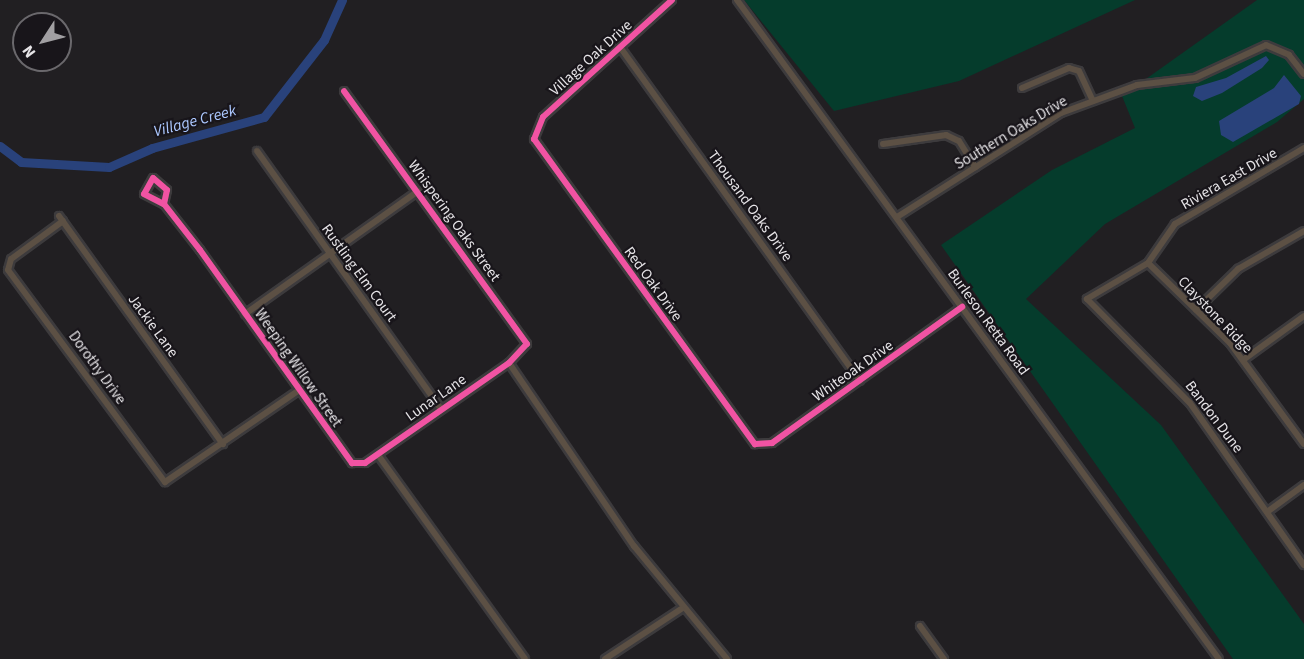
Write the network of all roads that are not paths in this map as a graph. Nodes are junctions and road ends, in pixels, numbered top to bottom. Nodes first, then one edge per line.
1 (672, 0) edge
2 (737, 0) edge
3 (620, 47) junction
4 (1304, 74) edge
5 (1022, 88) dead end
6 (344, 91) dead end
7 (1093, 101) junction
8 (534, 139) joint
9 (883, 144) dead end
10 (1304, 148) edge
11 (257, 151) dead end
12 (975, 167) junction
13 (418, 191) junction
14 (164, 204) junction
15 (897, 217) junction
16 (61, 218) joint
17 (1304, 231) edge
18 (330, 254) junction
19 (1148, 263) junction
20 (1087, 299) joint
21 (962, 307) junction
22 (1196, 310) junction
23 (245, 314) junction
24 (1303, 319) edge
25 (1243, 360) junction
26 (509, 363) junction
27 (860, 381) junction
28 (298, 391) junction
29 (441, 409) junction
30 (223, 444) junction
31 (754, 444) joint
32 (1304, 444) edge
33 (378, 454) junction
34 (1304, 485) edge
35 (1267, 512) junction
36 (1304, 565) edge
37 (681, 609) junction
38 (920, 626) dead end
39 (525, 659) edge
40 (605, 659) edge
41 (727, 659) edge
42 (944, 659) edge
43 (1219, 659) edge

1 - 3 street, Village Oak Drive
2 - 15 street, Burleson Retta Road
3 - 8 street, Village Oak Drive
3 - 27 street, Thousand Oaks Drive
4 - 7 street, Southern Oaks Drive
5 - 7 street
6 - 13 street, Whispering Oaks Street
7 - 12 street, Southern Oaks Drive
8 - 31 street, Red Oak Drive
9 - 12 street
10 - 19 street, Riviera East Drive
11 - 18 street, Rustling Elm Court
12 - 15 street, Southern Oaks Drive
13 - 18 street
13 - 26 street, Whispering Oaks Street
14 - 14 street, Weeping Willow Street
14 - 23 street, Weeping Willow Street
15 - 21 street, Burleson Retta Road
16 - 30 street, Jackie Lane
16 - 30 street, Dorothy Drive
17 - 22 street
18 - 23 street
18 - 29 street, Rustling Elm Court
19 - 20 street, Riviera East Drive
19 - 22 street, Claystone Ridge
20 - 35 street, Bandon Dune
21 - 27 street, Whiteoak Drive
21 - 43 street, Burleson Retta Road
22 - 25 street, Claystone Ridge
23 - 28 street, Weeping Willow Street
24 - 25 street
25 - 32 street, Claystone Ridge
26 - 29 street, Lunar Lane
26 - 37 street
27 - 31 street, Whiteoak Drive
28 - 30 street
28 - 33 street, Weeping Willow Street
29 - 33 street, Lunar Lane
33 - 39 street
34 - 35 street
35 - 36 street, Bandon Dune
37 - 40 street
37 - 41 street
38 - 42 street

